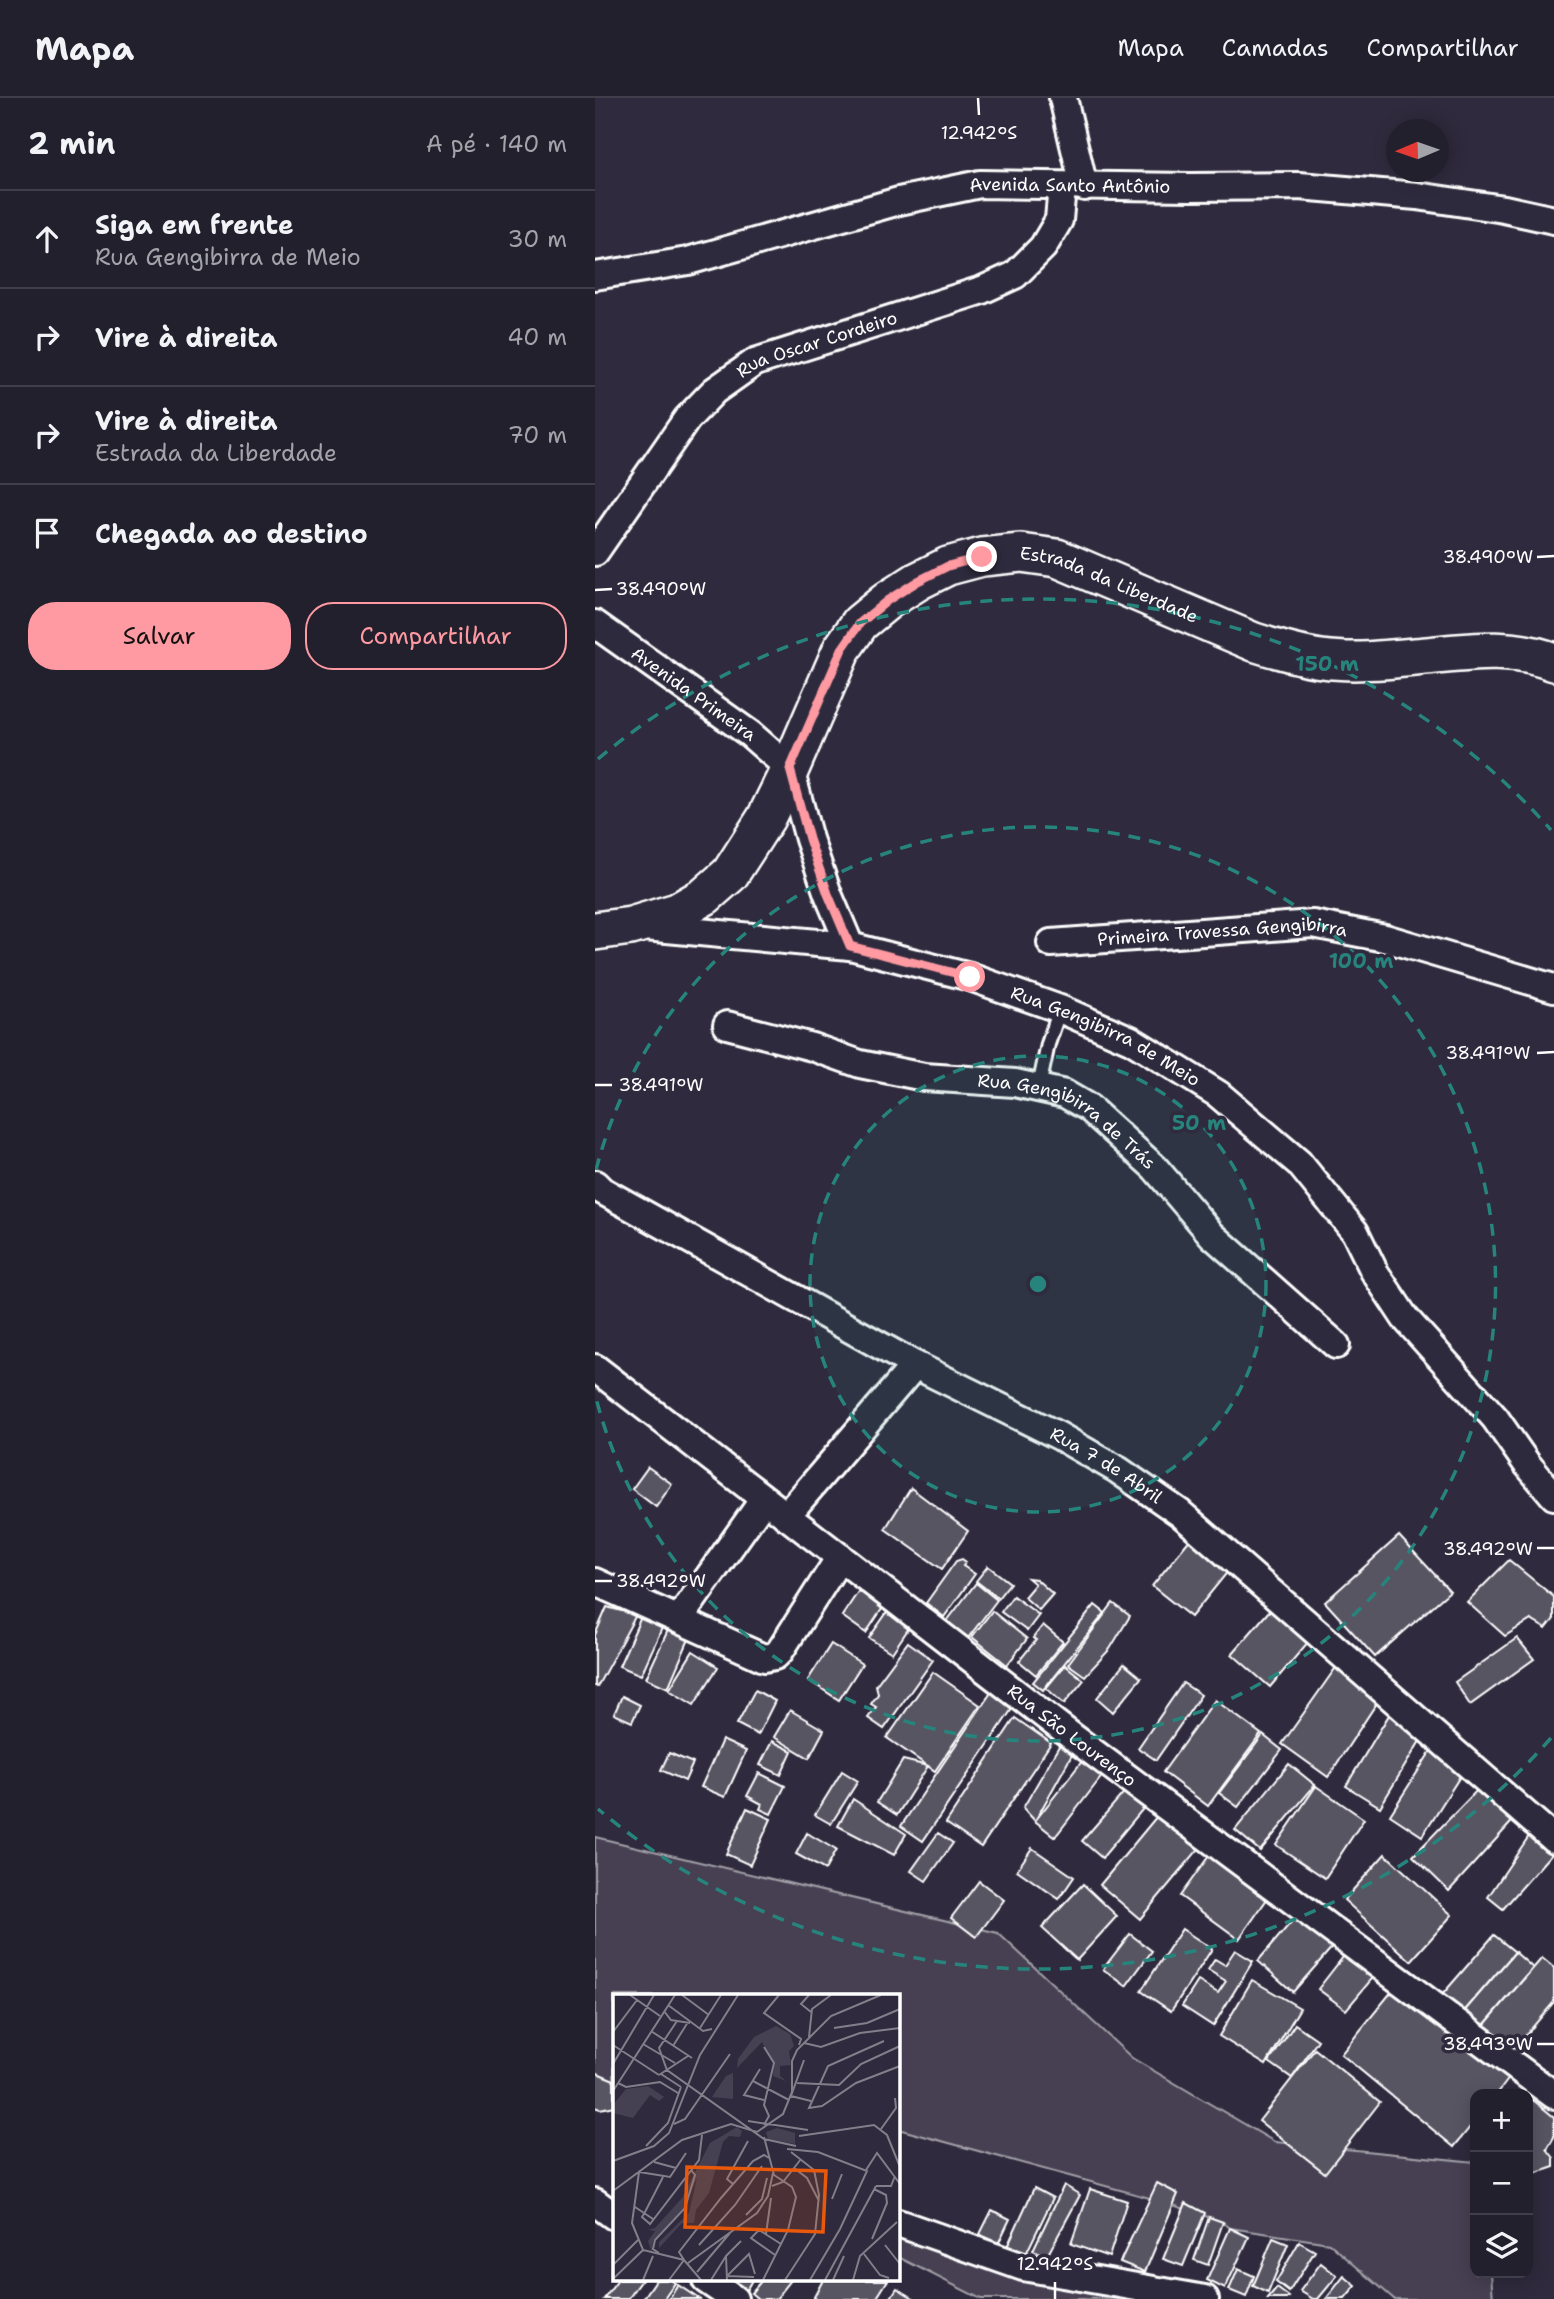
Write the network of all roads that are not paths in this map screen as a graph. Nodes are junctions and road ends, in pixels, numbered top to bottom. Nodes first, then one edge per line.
1 (1063, 98) edge
2 (1073, 186) junction
3 (1554, 220) edge
4 (595, 276) edge
5 (595, 552) edge
6 (595, 624) edge
7 (1554, 662) edge
8 (790, 769) junction
9 (631, 926) junction
10 (595, 931) edge
11 (1051, 943) dead end
12 (850, 946) junction
13 (1554, 988) edge
14 (1060, 1009) junction
15 (727, 1025) dead end
16 (1039, 1087) junction
17 (595, 1184) edge
18 (1336, 1345) dead end
19 (915, 1365) junction
20 (595, 1368) edge
21 (1554, 1496) edge
22 (764, 1499) junction
23 (786, 1516) junction
24 (840, 1557) junction
25 (595, 1582) edge
26 (679, 1619) junction
27 (1554, 1839) edge
28 (1554, 2095) edge
29 (595, 2203) edge
30 (613, 2215) edge
31 (899, 2223) edge
32 (709, 2282) edge
33 (734, 2299) edge
34 (1205, 2299) edge

1 - 2 street, Rua Oscar Cordeiro
2 - 3 street, Avenida Santo Antônio
2 - 4 street, Avenida Santo Antônio
2 - 5 street, Rua Oscar Cordeiro
6 - 8 street, Avenida Primeira
7 - 8 main road, Estrada da Liberdade
8 - 9 main road, Estrada da Liberdade
8 - 12 street
9 - 10 main road, Rua Gengibirra de Meio
9 - 12 street, Rua Gengibirra de Meio
11 - 13 street, Primeira Travessa Gengibirra
12 - 14 street, Rua Gengibirra de Meio
14 - 16 lane
14 - 21 street, Rua Gengibirra de Meio
15 - 16 street, Rua Gengibirra de Trás
16 - 18 street, Rua Gengibirra de Trás
17 - 19 street, Rua 7 de Abril
19 - 23 street
19 - 27 street, Rua 7 de Abril
20 - 22 street, Rua São Lourenço
22 - 23 street, Rua São Lourenço
22 - 26 street
23 - 24 street, Rua São Lourenço
24 - 26 street
24 - 28 street, Rua São Lourenço
25 - 26 street
29 - 30 street
31 - 34 street
32 - 33 street

